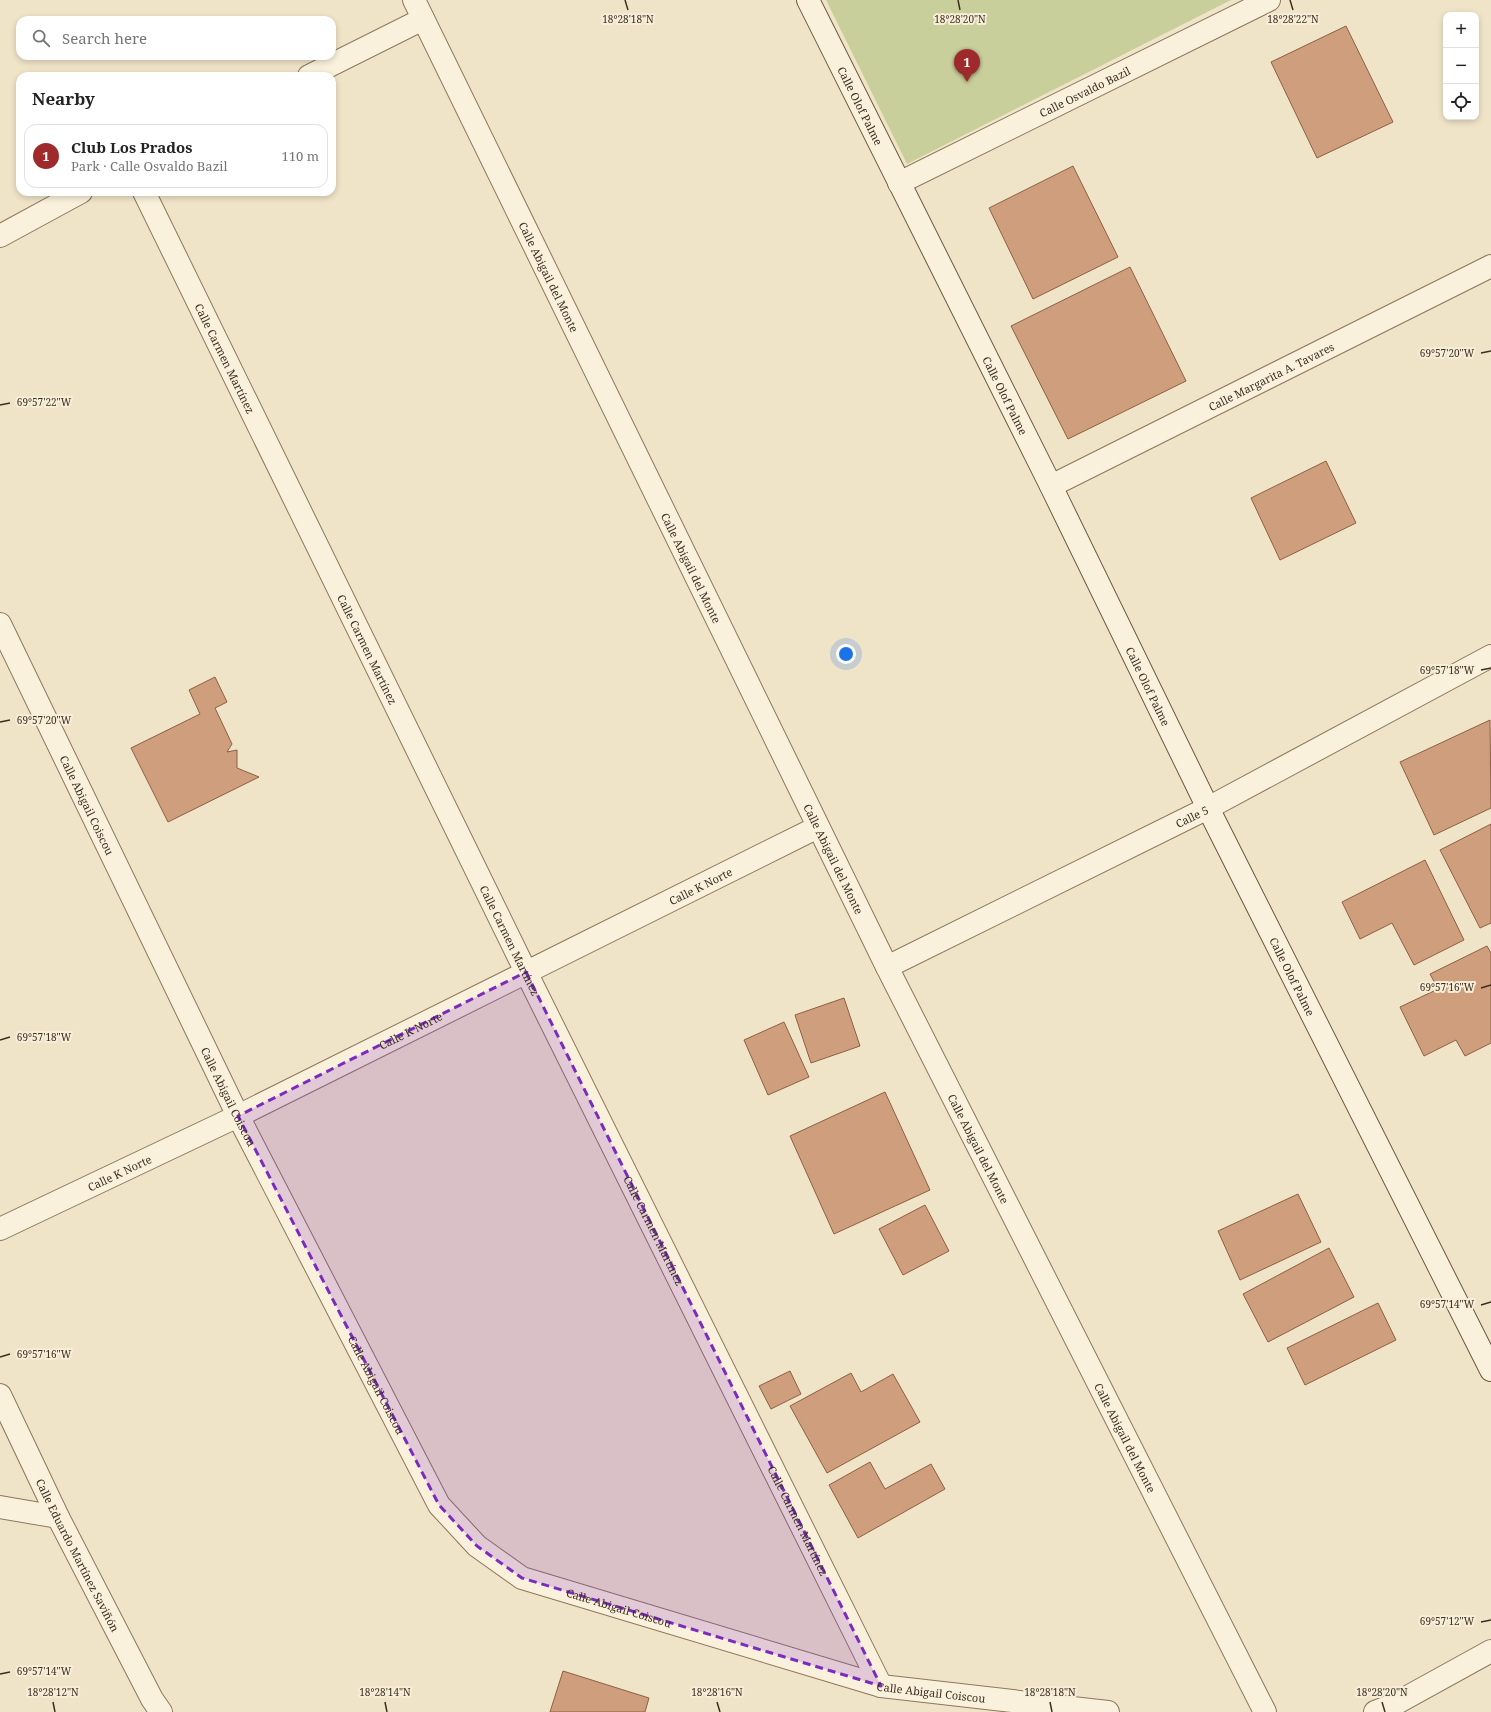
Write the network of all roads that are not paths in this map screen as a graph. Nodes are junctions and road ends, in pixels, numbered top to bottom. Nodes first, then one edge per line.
1 (808, 0) edge
2 (1270, 0) edge
3 (419, 9) edge
4 (335, 60) edge
5 (336, 60) edge
6 (316, 72) edge
7 (899, 183) junction
8 (74, 196) edge
9 (146, 196) edge
10 (0, 236) edge
11 (1491, 266) edge
12 (1051, 486) junction
13 (0, 624) edge
14 (1491, 656) edge
15 (1208, 808) junction
16 (818, 827) junction
17 (887, 968) junction
18 (526, 972) junction
19 (238, 1116) junction
20 (0, 1229) edge
21 (1491, 1370) edge
22 (0, 1395) edge
23 (0, 1507) edge
24 (58, 1517) junction
25 (1491, 1651) edge
26 (881, 1686) junction
27 (161, 1712) edge
28 (1108, 1712) edge
29 (1265, 1712) edge
30 (1375, 1712) edge

1 - 7 street, Calle Olof Palme
2 - 7 street, Calle Osvaldo Bazil
3 - 5 street
3 - 16 street, Calle Abigail del Monte
4 - 6 street
7 - 12 street, Calle Olof Palme
8 - 10 street
9 - 18 street, Calle Carmen Martínez
11 - 12 street, Calle Margarita A. Tavares
12 - 15 street, Calle Olof Palme
13 - 19 street, Calle Abigail Coiscou
14 - 15 street, Calle 5
15 - 17 street, Calle 5
15 - 21 street, Calle Olof Palme
16 - 17 street, Calle Abigail del Monte
16 - 18 street, Calle K Norte
17 - 29 street, Calle Abigail del Monte
18 - 19 street, Calle K Norte
18 - 26 street, Calle Carmen Martínez
19 - 20 street, Calle K Norte
19 - 26 street, Calle Abigail Coiscou
22 - 24 street, Calle Eduardo Martínez Saviñón
23 - 24 street
24 - 27 street, Calle Eduardo Martínez Saviñón
25 - 30 street
26 - 28 street, Calle Abigail Coiscou

